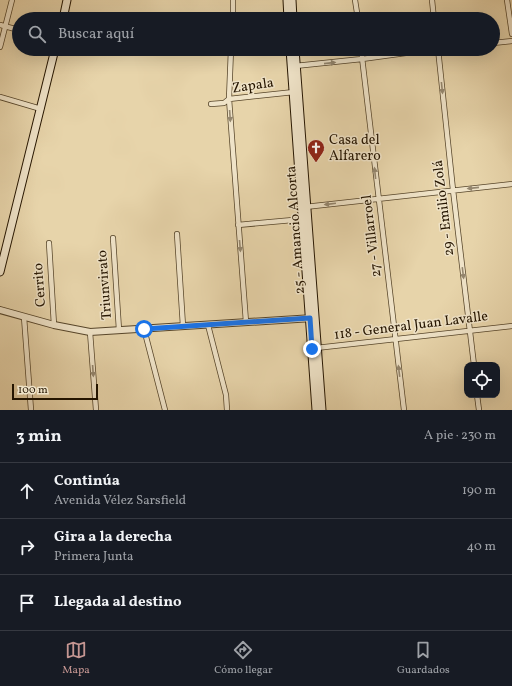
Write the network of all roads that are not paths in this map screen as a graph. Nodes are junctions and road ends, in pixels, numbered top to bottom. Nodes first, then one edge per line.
1 (12, 0) edge
2 (68, 0) edge
3 (233, 0) edge
4 (287, 0) edge
5 (292, 0) edge
6 (356, 0) edge
7 (432, 0) edge
8 (507, 0) edge
9 (65, 12) edge
10 (232, 12) edge
11 (288, 12) edge
12 (293, 12) edge
13 (357, 12) edge
14 (433, 12) edge
15 (0, 25) edge
16 (5, 26) junction
17 (12, 28) edge
18 (512, 34) edge
19 (512, 41) edge
20 (500, 42) edge
21 (0, 48) edge
22 (54, 56) edge
23 (231, 56) edge
24 (292, 56) edge
25 (295, 56) edge
26 (362, 56) edge
27 (384, 56) edge
28 (437, 56) edge
29 (362, 59) junction
30 (294, 66) junction
31 (295, 92) junction
32 (0, 97) edge
33 (229, 99) junction
34 (211, 104) dead end
35 (41, 108) junction
36 (512, 184) edge
37 (453, 190) junction
38 (378, 198) junction
39 (304, 207) junction
40 (305, 219) junction
41 (238, 225) junction
42 (177, 234) dead end
43 (112, 238) dead end
44 (48, 244) dead end
45 (0, 272) edge
46 (0, 310) edge
47 (24, 317) junction
48 (313, 318) junction
49 (246, 322) junction
50 (54, 325) junction
51 (208, 325) junction
52 (183, 326) junction
53 (512, 326) edge
54 (144, 329) junction
55 (119, 330) junction
56 (471, 330) junction
57 (90, 332) junction
58 (395, 339) junction
59 (315, 348) junction
60 (474, 362) edge
61 (477, 398) edge
62 (31, 410) edge
63 (96, 410) edge
64 (165, 410) edge
65 (227, 410) edge
66 (316, 410) edge
67 (322, 410) edge
68 (404, 410) edge
69 (479, 410) edge

1 - 16 street
2 - 9 main road
3 - 10 street
4 - 11 main road
5 - 12 main road
6 - 13 street
7 - 14 street
8 - 18 street
15 - 16 street
16 - 17 street
16 - 21 street
19 - 20 street
22 - 35 main road
23 - 33 street
24 - 30 main road
25 - 30 main road
26 - 29 street, 27 - Villarroel
27 - 29 street
28 -> 37 street, 29 - Emilio Zolá
30 -> 29 street
38 -> 29 street, 27 - Villarroel
30 - 31 main road
31 - 33 street, Zapala
31 - 39 main road
32 - 35 street
33 - 34 street, Zapala
33 -> 41 street
35 - 45 main road
36 -> 37 street
37 - 38 street
37 -> 56 street, 29 - Emilio Zolá
38 -> 39 street
38 - 58 street, 27 - Villarroel
39 - 40 main road
40 - 41 street
40 - 48 main road
41 -> 49 street
42 - 52 street
43 - 55 street, Triunvirato
44 - 50 street, Cerrito
46 - 47 street
47 - 50 street
47 - 62 street, Cerrito
48 - 49 street
48 - 59 main road
49 - 51 street
50 - 57 street
51 - 52 street
51 - 65 street
52 - 54 street
53 - 56 street, 118 - General Juan Lavalle
54 - 55 street
54 - 64 street
55 - 57 street
56 - 58 street, 118 - General Juan Lavalle
56 - 60 street, 29 - Emilio Zolá
57 -> 63 street, Triunvirato
58 - 59 street, 118 - General Juan Lavalle
68 -> 58 street, 27 - Villarroel
59 - 66 main road
59 - 67 main road
61 - 69 street

